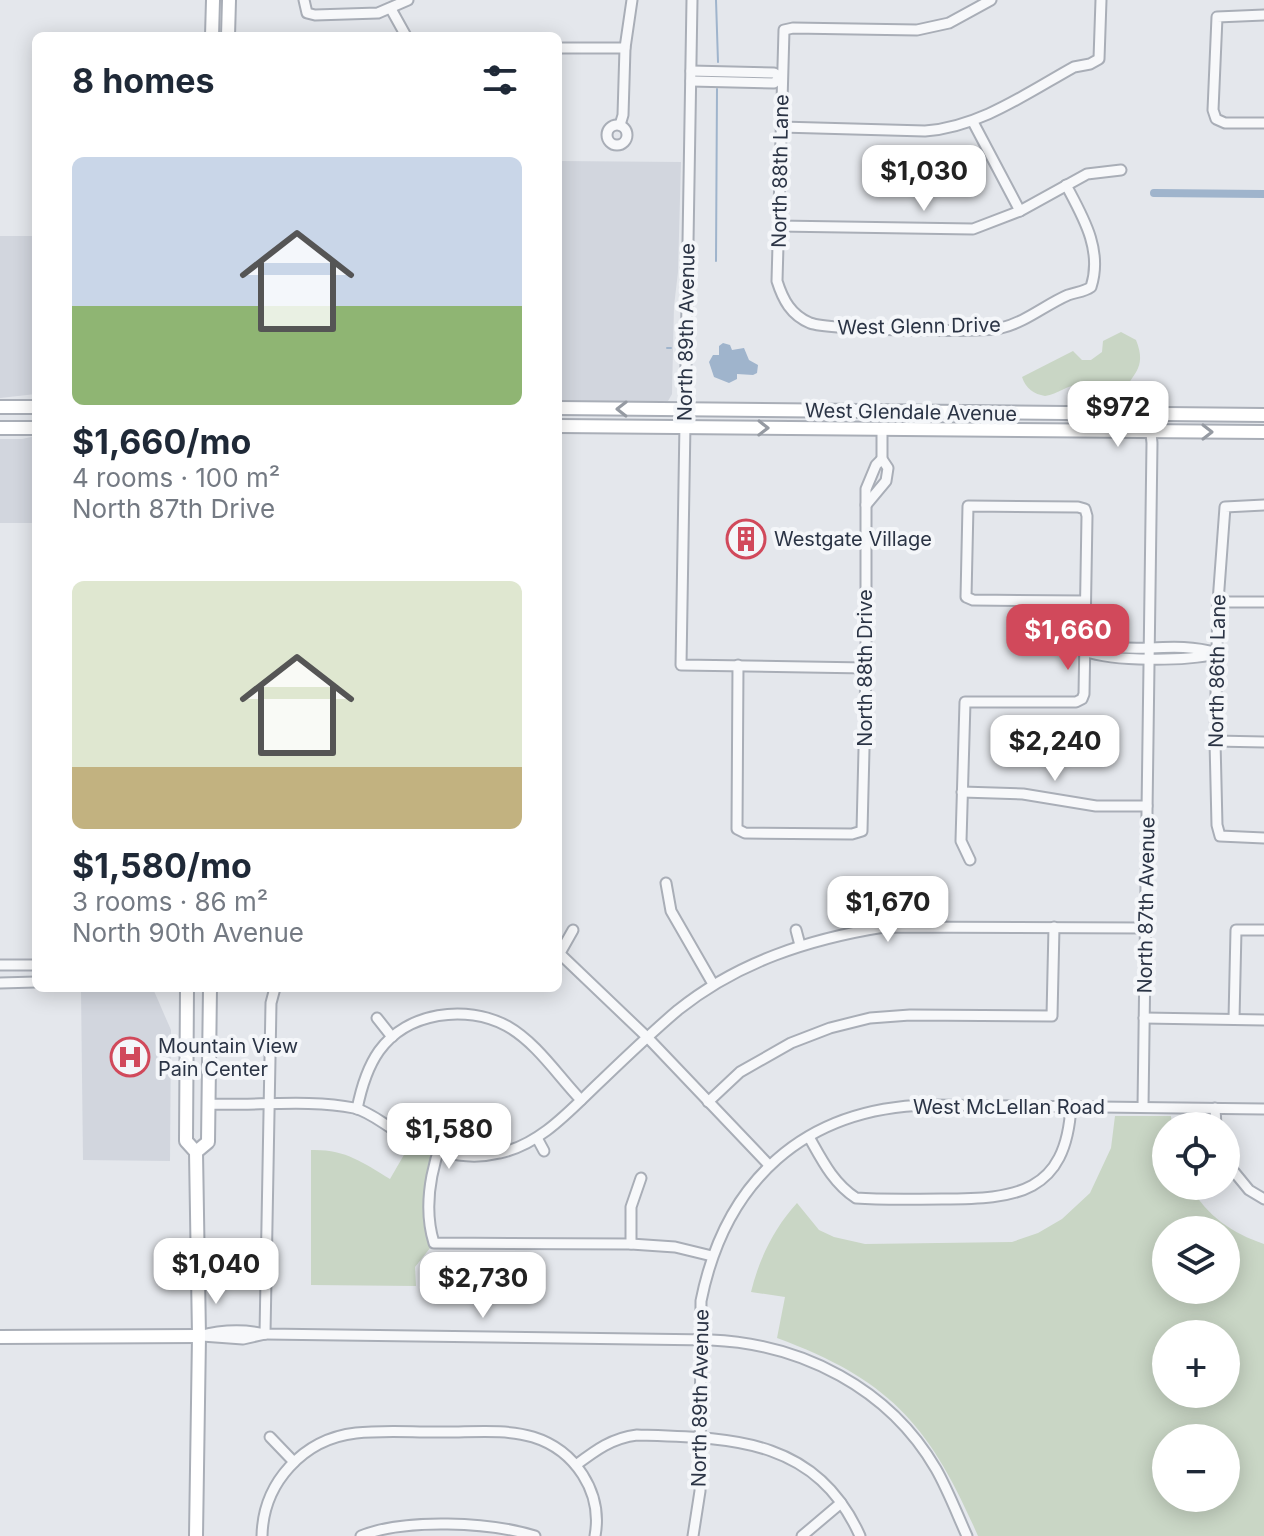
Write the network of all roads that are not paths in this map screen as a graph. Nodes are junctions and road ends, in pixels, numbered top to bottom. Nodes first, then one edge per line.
1 (213, 0) edge
2 (229, 0) edge
3 (304, 0) edge
4 (408, 0) edge
5 (632, 0) edge
6 (692, 0) edge
7 (991, 0) edge
8 (1101, 0) edge
9 (391, 9) junction
10 (1264, 15) edge
11 (212, 32) edge
12 (228, 32) edge
13 (404, 32) edge
14 (562, 48) edge
15 (625, 48) junction
16 (691, 76) junction
17 (781, 77) junction
18 (973, 122) junction
19 (1264, 123) edge
20 (620, 125) dead end
21 (781, 127) junction
22 (1121, 170) dead end
23 (1066, 185) junction
24 (1020, 211) junction
25 (778, 226) junction
26 (790, 309) joint
27 (32, 407) edge
28 (562, 408) edge
29 (685, 410) junction
30 (2, 411) edge
31 (882, 411) junction
32 (1149, 414) junction
33 (1264, 415) edge
34 (562, 426) edge
35 (685, 427) junction
36 (0, 428) edge
37 (32, 428) edge
38 (882, 429) junction
39 (1150, 432) junction
40 (1264, 432) edge
41 (882, 459) junction
42 (873, 475) junction
43 (886, 481) junction
44 (866, 505) junction
45 (1264, 505) edge
46 (1085, 601) junction
47 (1218, 602) junction
48 (1264, 602) edge
49 (1187, 646) junction
50 (1085, 651) junction
51 (1150, 653) junction
52 (1217, 653) junction
53 (1187, 658) junction
54 (738, 665) junction
55 (866, 668) junction
56 (1215, 741) junction
57 (1264, 742) edge
58 (962, 792) junction
59 (1147, 806) junction
60 (1264, 838) edge
61 (970, 860) dead end
62 (666, 883) dead end
63 (1054, 927) junction
64 (1146, 928) junction
65 (573, 930) dead end
66 (796, 930) dead end
67 (1264, 930) edge
68 (800, 945) junction
69 (562, 947) edge
70 (562, 955) edge
71 (0, 965) edge
72 (32, 965) edge
73 (32, 982) edge
74 (0, 983) edge
75 (713, 984) junction
76 (187, 992) edge
77 (210, 992) edge
78 (274, 992) edge
79 (377, 1018) dead end
80 (1144, 1018) junction
81 (1234, 1019) junction
82 (1264, 1020) edge
83 (392, 1037) junction
84 (648, 1038) junction
85 (581, 1100) junction
86 (708, 1102) junction
87 (208, 1104) junction
88 (268, 1105) junction
89 (1071, 1106) junction
90 (1143, 1107) junction
91 (1215, 1108) junction
92 (357, 1109) junction
93 (1264, 1109) edge
94 (456, 1112) dead end
95 (1215, 1112) edge
96 (809, 1137) junction
97 (537, 1138) junction
98 (544, 1151) dead end
99 (196, 1152) junction
100 (440, 1153) junction
101 (769, 1165) junction
102 (641, 1178) dead end
103 (1240, 1179) edge
104 (1264, 1199) edge
105 (631, 1244) junction
106 (712, 1256) junction
107 (265, 1334) junction
108 (199, 1336) junction
109 (0, 1337) edge
110 (700, 1339) junction
111 (270, 1437) dead end
112 (699, 1437) junction
113 (294, 1462) junction
114 (576, 1465) junction
115 (841, 1503) junction
116 (196, 1536) edge
117 (262, 1536) edge
118 (361, 1536) edge
119 (535, 1536) edge
120 (595, 1536) edge
121 (693, 1536) edge
122 (802, 1536) edge
123 (860, 1536) edge
124 (967, 1536) edge

1 - 11 main road
2 - 12 main road
3 - 9 street
4 - 9 street
5 - 15 street
6 - 16 street, North 89th Avenue
7 - 17 street, North 88th Lane
8 - 18 street
9 - 13 street
10 - 19 street
14 - 15 street
15 - 20 street
16 - 17 street
16 - 29 street, North 89th Avenue
17 - 21 street, North 88th Lane
18 - 21 street
18 - 24 street
21 - 25 street, North 88th Lane
22 - 23 street
23 - 24 street
23 - 26 street, West Glenn Drive
24 - 25 street
25 - 26 street, North 88th Lane
27 - 30 main road
29 -> 28 main road, West Glendale Avenue
29 - 31 main road, West Glendale Avenue
29 - 35 street, North 89th Avenue
31 - 32 main road, West Glendale Avenue
31 - 38 main road
32 - 33 main road, West Glendale Avenue
32 - 39 street, North 87th Avenue
34 - 35 main road, West Glendale Avenue
35 -> 38 main road, West Glendale Avenue
35 - 54 street, North 89th Avenue
36 - 37 main road
38 - 39 main road, West Glendale Avenue
38 - 41 street, North 88th Drive
39 -> 40 main road, West Glendale Avenue
39 - 51 street, North 87th Avenue
41 - 42 street, North 88th Drive
41 - 43 street, North 88th Drive
42 - 43 street
42 - 44 street, North 88th Drive
43 - 44 street
44 - 55 street, North 88th Drive
45 - 47 street, North 86th Lane
46 - 46 street
46 - 50 street
47 - 48 street
47 - 52 street, North 86th Lane
49 - 51 street
49 - 52 street
49 - 53 street
50 - 51 street
50 - 58 street
51 - 53 street
51 - 59 street, North 87th Avenue
52 - 53 street
52 - 56 street, North 86th Lane
54 - 55 street
54 - 55 street, North 88th Drive
56 - 57 street
56 - 60 street, North 86th Lane
58 - 59 street
58 - 61 street
59 - 64 street, North 87th Avenue
62 - 75 street
63 - 64 street
63 - 68 street
63 - 86 street
64 - 80 street, North 87th Avenue
65 - 69 street
66 - 68 street
67 - 81 street
68 - 75 street
70 - 84 street
71 - 72 street
73 - 74 street
75 - 84 street
76 - 99 main road
77 - 87 main road
78 - 88 street
79 - 83 street
80 - 81 street
80 - 90 street, North 87th Avenue
81 - 82 street
83 - 85 street
83 - 92 street
84 - 85 street
84 - 86 street
85 - 97 street
86 - 101 street
87 - 88 street
87 - 99 main road
88 - 92 street
88 - 107 street
89 - 90 street, West McLellan Road
89 - 96 street, West McLellan Road
89 - 96 street
90 - 91 street, West McLellan Road
91 - 93 street, West McLellan Road
91 - 95 street
92 - 100 street
94 - 100 street
96 - 101 street, West McLellan Road
97 - 98 street
97 - 100 street
99 - 108 main road
100 - 105 street
101 - 106 street, North 89th Avenue
102 - 105 street
103 - 104 street
105 - 106 street
106 - 110 street, North 89th Avenue
107 - 108 street
107 - 110 street
108 - 109 main road
108 - 116 main road
110 - 112 street, North 89th Avenue
110 - 124 street
111 - 113 street
112 - 114 street
112 - 115 street
112 - 121 street, North 89th Avenue
113 - 114 street
113 - 117 street
114 - 120 street
115 - 122 street
115 - 123 street
118 - 119 street

